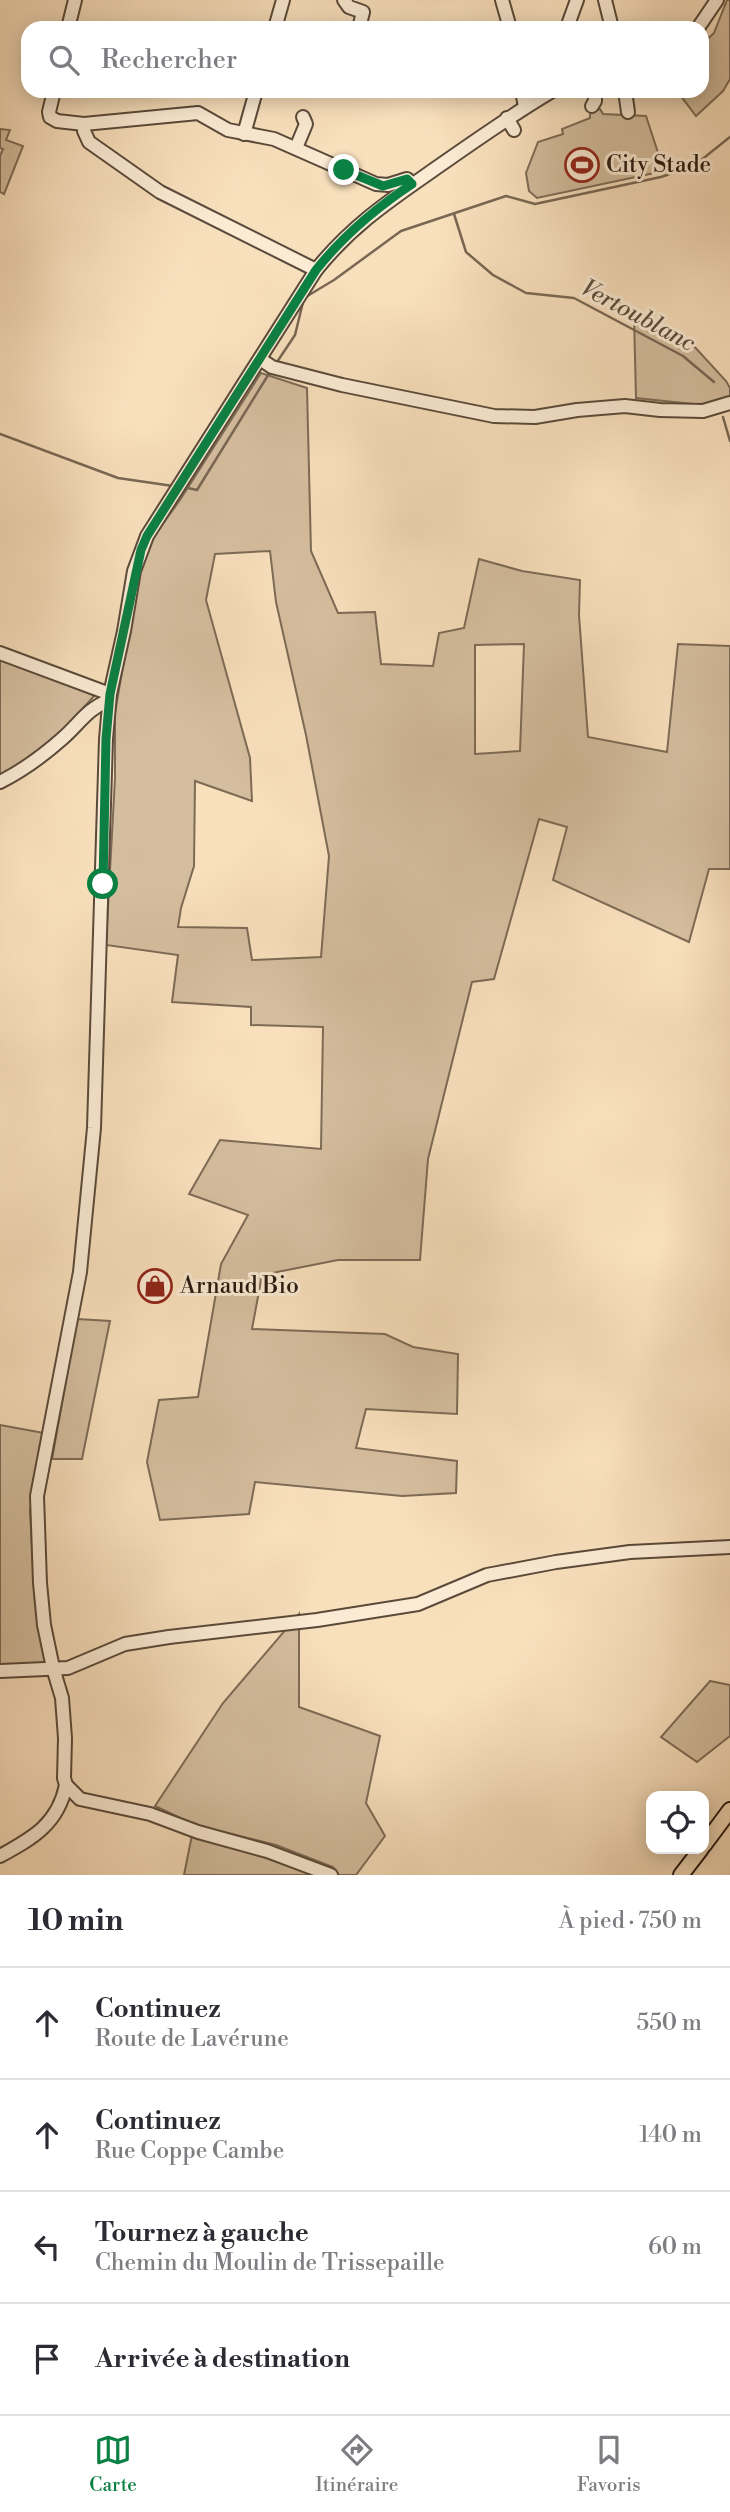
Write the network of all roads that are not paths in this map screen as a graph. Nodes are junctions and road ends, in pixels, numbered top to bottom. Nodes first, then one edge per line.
1 (75, 0) edge
2 (282, 0) edge
3 (344, 0) edge
4 (502, 0) edge
5 (577, 0) edge
6 (591, 0) edge
7 (605, 0) edge
8 (717, 0) edge
9 (70, 21) edge
10 (277, 21) edge
11 (361, 21) edge
12 (508, 21) edge
13 (569, 21) edge
14 (610, 21) edge
15 (703, 21) edge
16 (52, 98) edge
17 (255, 98) edge
18 (523, 98) edge
19 (540, 98) edge
20 (595, 98) edge
21 (626, 98) edge
22 (592, 106) dead end
23 (525, 107) junction
24 (628, 113) dead end
25 (303, 117) dead end
26 (507, 118) junction
27 (84, 124) junction
28 (514, 130) dead end
29 (244, 134) junction
30 (296, 148) junction
31 (412, 184) junction
32 (316, 270) junction
33 (260, 359) junction
34 (729, 403) edge
35 (0, 653) edge
36 (109, 697) junction
37 (0, 782) edge
38 (730, 1547) edge
39 (53, 1668) junction
40 (0, 1671) edge
41 (66, 1786) junction
42 (730, 1810) edge
43 (709, 1838) edge
44 (697, 1854) edge
45 (0, 1856) edge
46 (331, 1875) edge
47 (681, 1875) edge

1 - 9 street
2 - 10 street
3 - 11 street
4 - 12 street
5 - 13 street
6 - 7 street
7 - 14 street
8 - 15 street
16 - 27 street
17 - 29 street
18 - 23 street
19 - 23 street
20 - 22 street
21 - 24 street
23 - 26 street
25 - 30 street
26 - 28 street
26 - 31 street
27 - 29 street
27 - 32 street
29 - 30 street
30 - 31 street
31 - 32 street
32 - 33 street
33 - 34 street
33 - 36 street
35 - 36 street
36 - 37 street
36 - 39 street
38 - 39 street
39 - 40 street
39 - 41 street
41 - 45 street
41 - 46 street
42 - 43 main road
44 - 47 main road

